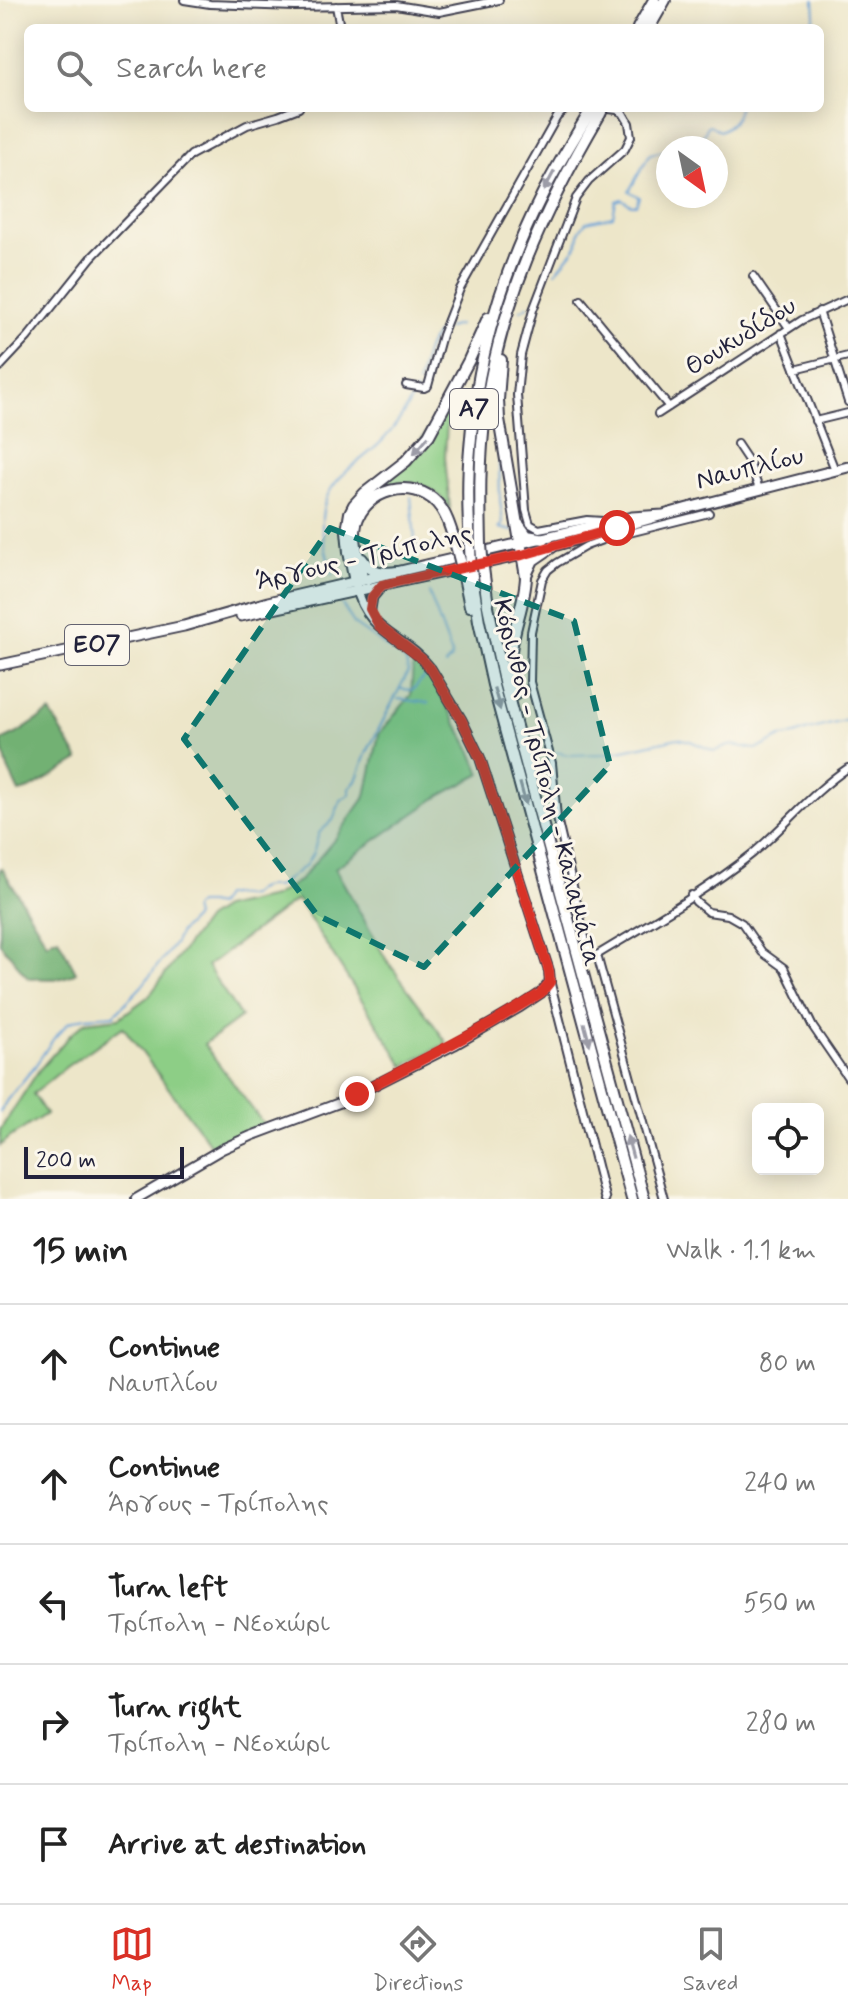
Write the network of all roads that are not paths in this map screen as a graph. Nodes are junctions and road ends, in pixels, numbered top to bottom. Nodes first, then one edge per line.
1 (184, 0) edge
2 (499, 0) edge
3 (654, 0) edge
4 (665, 0) edge
5 (336, 6) junction
6 (339, 24) edge
7 (640, 24) edge
8 (651, 24) edge
9 (288, 112) edge
10 (563, 112) edge
11 (595, 112) edge
12 (595, 112) edge
13 (621, 112) edge
14 (506, 276) junction
15 (753, 276) dead end
16 (848, 299) edge
17 (581, 300) dead end
18 (819, 311) junction
19 (507, 314) junction
20 (789, 328) junction
21 (781, 333) junction
22 (848, 356) edge
23 (835, 359) junction
24 (0, 367) edge
25 (795, 369) junction
26 (410, 385) dead end
27 (848, 402) edge
28 (669, 407) junction
29 (848, 413) edge
30 (658, 414) dead end
31 (815, 421) junction
32 (737, 444) dead end
33 (848, 467) edge
34 (835, 470) junction
35 (759, 489) junction
36 (709, 513) dead end
37 (663, 515) junction
38 (516, 520) junction
39 (611, 523) junction
40 (548, 543) junction
41 (475, 546) junction
42 (521, 549) junction
43 (359, 554) junction
44 (472, 570) junction
45 (398, 572) junction
46 (526, 577) junction
47 (360, 585) junction
48 (382, 585) junction
49 (370, 609) junction
50 (379, 626) junction
51 (0, 665) edge
52 (520, 740) junction
53 (848, 768) edge
54 (691, 895) junction
55 (597, 955) junction
56 (550, 982) junction
57 (848, 1078) edge
58 (136, 1199) edge
59 (605, 1199) edge
60 (632, 1199) edge
61 (644, 1199) edge
62 (664, 1199) edge

1 - 5 street
2 - 5 street
3 - 7 highway
4 - 8 highway
5 - 6 street
9 - 24 street
10 - 26 street
11 -> 14 highway, Κόρινθος - Τρίπολη - Καλαμάτα / Α7
12 - 19 highway, Κόρινθος - Τρίπολη - Καλαμάτα / Α7
13 - 39 street
14 - 41 highway, Κόρινθος - Τρίπολη - Καλαμάτα / Α7
14 -> 47 highway
15 - 20 street
16 - 18 street, Θουκυδίδου
17 - 28 street
18 - 20 street, Θουκυδίδου
18 - 23 street
19 - 38 highway
19 - 41 highway, Κόρινθος - Τρίπολη - Καλαμάτα / Α7
20 - 21 street, Θουκυδίδου
21 - 25 street
21 - 28 street, Θουκυδίδου
22 - 23 street
23 - 25 street
23 - 27 street
25 - 31 street
28 - 30 street, Θουκυδίδου
29 - 31 street
31 - 34 street
32 - 35 street
33 - 34 main road, Ναυπλίου / ΕΟ7
34 - 35 main road, Ναυπλίου / ΕΟ7
35 - 37 main road, Ναυπλίου / ΕΟ7
36 - 55 street
37 - 39 main road, Ναυπλίου / ΕΟ7
37 - 40 main road, Ναυπλίου / ΕΟ7
38 - 40 highway
38 - 42 highway
39 - 40 main road, Ναυπλίου / ΕΟ7
40 - 42 main road, Άργους - Τρίπολης / ΕΟ7
40 - 46 highway
41 - 44 highway, Κόρινθος - Τρίπολη - Καλαμάτα / Α7, bridge
42 - 45 main road, Άργους - Τρίπολης / ΕΟ7
42 - 46 highway
42 - 48 main road, Άργους - Τρίπολης / ΕΟ7
43 - 44 highway, bridge
43 - 45 highway
43 - 47 highway
44 - 52 highway, Κόρινθος - Τρίπολη - Καλαμάτα / Α7
44 -> 60 highway, Κόρινθος - Τρίπολη - Καλαμάτα / Α7
45 - 47 main road, Άργους - Τρίπολης / ΕΟ7
46 - 52 highway
47 - 48 main road, Άργους - Τρίπολης / ΕΟ7
47 - 49 main road
47 - 50 main road
47 - 51 main road, Άργους - Τρίπολης / ΕΟ7
48 - 49 main road
49 - 50 main road
50 - 56 main road
61 -> 52 highway, Κόρινθος - Τρίπολη - Καλαμάτα / Α7
53 - 54 street
54 - 55 street
54 - 57 street
55 - 62 street
56 - 58 main road
56 - 59 street

